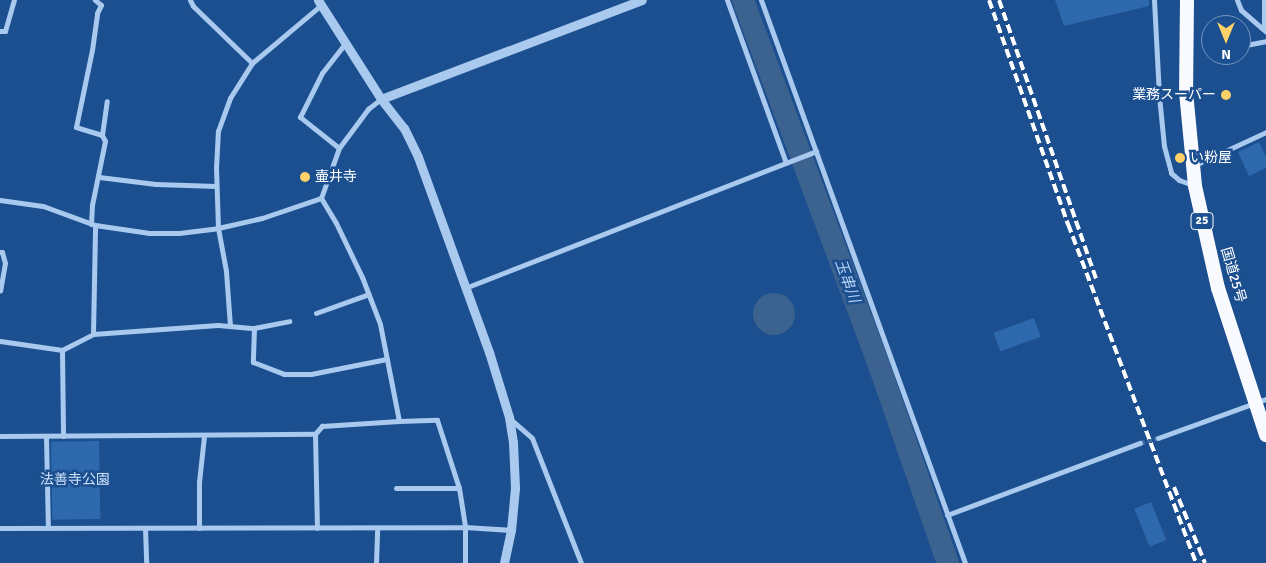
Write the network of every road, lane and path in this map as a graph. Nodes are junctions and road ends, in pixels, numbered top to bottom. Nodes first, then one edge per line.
1 (14, 0) edge
2 (95, 0) edge
3 (190, 0) edge
4 (642, 0) edge
5 (727, 0) edge
6 (760, 0) edge
7 (1154, 0) edge
8 (1187, 0) edge
9 (1237, 0) edge
10 (1264, 0) edge
11 (319, 3) edge
12 (1265, 30) edge
13 (0, 31) edge
14 (1266, 40) edge
15 (345, 44) junction
16 (1251, 44) edge
17 (252, 63) junction
18 (380, 99) junction
19 (107, 101) dead end
20 (1266, 132) edge
21 (102, 135) junction
22 (339, 148) junction
23 (816, 151) junction
24 (788, 162) junction
25 (1192, 167) junction
26 (98, 177) junction
27 (216, 186) junction
28 (1195, 186) junction
29 (321, 198) junction
30 (0, 200) edge
31 (93, 224) junction
32 (218, 228) junction
33 (0, 252) edge
34 (466, 288) junction
35 (0, 291) edge
36 (369, 294) junction
37 (316, 313) dead end
38 (289, 321) dead end
39 (230, 326) junction
40 (254, 328) junction
41 (93, 334) junction
42 (0, 341) edge
43 (62, 350) junction
44 (387, 359) junction
45 (1260, 401) edge
46 (508, 417) junction
47 (399, 421) junction
48 (315, 434) junction
49 (1266, 435) edge
50 (0, 436) edge
51 (46, 436) junction
52 (63, 436) junction
53 (204, 436) junction
54 (1158, 438) tunnel mouth
55 (1140, 443) tunnel mouth
56 (396, 488) dead end
57 (459, 488) junction
58 (947, 515) junction
59 (465, 527) junction
60 (0, 528) edge
61 (48, 528) junction
62 (145, 528) junction
63 (199, 528) junction
64 (317, 528) junction
65 (377, 528) junction
66 (511, 530) junction
67 (146, 563) edge
68 (376, 563) edge
69 (465, 563) edge
70 (504, 563) edge
71 (582, 563) edge
72 (965, 563) edge

1 - 13 street
2 - 21 street
3 - 17 street
4 - 18 street
5 - 24 street
6 - 23 street
7 - 28 street
8 - 25 highway, 国道25号 / 25
9 - 12 street
10 - 12 street
11 - 15 street
11 - 17 street
14 - 16 street
15 - 18 street
15 - 22 street
17 - 27 street
18 - 22 street
18 - 34 street
19 - 21 street
20 - 25 street
21 - 26 street
22 - 29 street
23 - 24 street
23 - 58 street
24 - 34 street
25 - 28 highway, 国道25号 / 25
26 - 27 street
26 - 31 street
27 - 32 street
28 - 45 highway, 国道25号 / 25
29 - 32 street
29 - 36 street
30 - 31 street
31 - 32 street
31 - 41 street
32 - 39 street
33 - 35 street
34 - 46 street
36 - 37 street
36 - 44 street
38 - 40 street
39 - 40 street
39 - 41 street
40 - 44 street
41 - 43 street
42 - 43 street
43 - 52 street
44 - 47 street
45 - 49 highway, 国道25号 / 25
45 - 54 street
46 - 66 street
46 - 71 street
47 - 48 street
47 - 57 street
48 - 53 street
48 - 64 street
50 - 51 street
51 - 52 street
51 - 61 street
52 - 53 street
53 - 63 street
55 - 58 street
56 - 57 street
57 - 59 street
58 - 72 street
59 - 65 street
59 - 66 street
59 - 69 street
60 - 61 street
61 - 62 street
62 - 63 street
62 - 67 street
63 - 64 street
64 - 65 street
65 - 68 street
66 - 70 street

